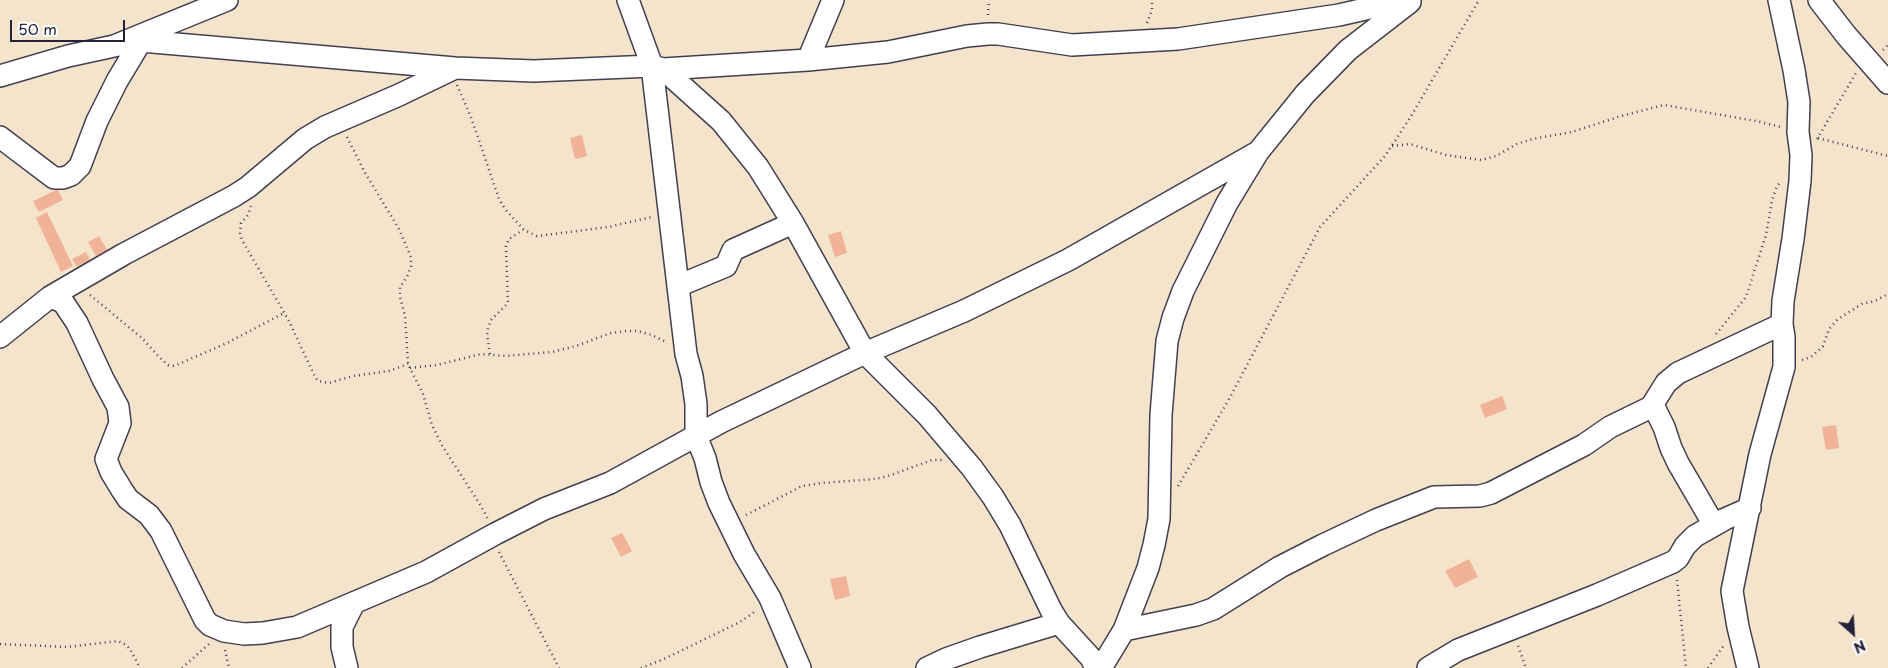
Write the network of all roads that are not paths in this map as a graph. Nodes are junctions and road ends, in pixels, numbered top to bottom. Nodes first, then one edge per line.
1 (227, 0) edge
2 (628, 0) edge
3 (833, 0) edge
4 (1404, 0) edge
5 (1412, 0) edge
6 (1779, 0) edge
7 (1819, 0) edge
8 (141, 41) junction
9 (114, 46) junction
10 (808, 60) junction
11 (657, 67) junction
12 (453, 69) junction
13 (0, 76) edge
14 (1888, 83) edge
15 (0, 137) edge
16 (1258, 152) junction
17 (793, 223) junction
18 (678, 286) junction
19 (50, 297) junction
20 (1782, 324) junction
21 (0, 337) edge
22 (865, 353) junction
23 (1653, 405) junction
24 (696, 436) junction
25 (1750, 508) junction
26 (1714, 525) junction
27 (354, 603) junction
28 (1059, 623) junction
29 (1124, 630) junction
30 (347, 668) edge
31 (800, 668) edge
32 (927, 668) edge
33 (1096, 668) edge
34 (1101, 668) edge
35 (1428, 668) edge
36 (1748, 668) edge

1 - 9 street
2 - 11 street
3 - 10 street
4 - 10 street
5 - 16 street
6 - 20 street
7 - 14 street
8 - 9 street
8 - 12 street
8 - 15 street
9 - 13 street
10 - 11 street
11 - 12 street
11 - 17 street
11 - 18 street
12 - 19 street
16 - 22 street
16 - 29 street
17 - 18 street
17 - 22 street
18 - 24 street
19 - 21 street
19 - 27 street
20 - 23 street
20 - 25 street
22 - 24 street
22 - 28 street
23 - 26 street
23 - 29 street
24 - 27 street
24 - 31 street
25 - 26 street
25 - 36 street
26 - 35 street
27 - 30 street
28 - 32 street
28 - 33 street
29 - 34 street

